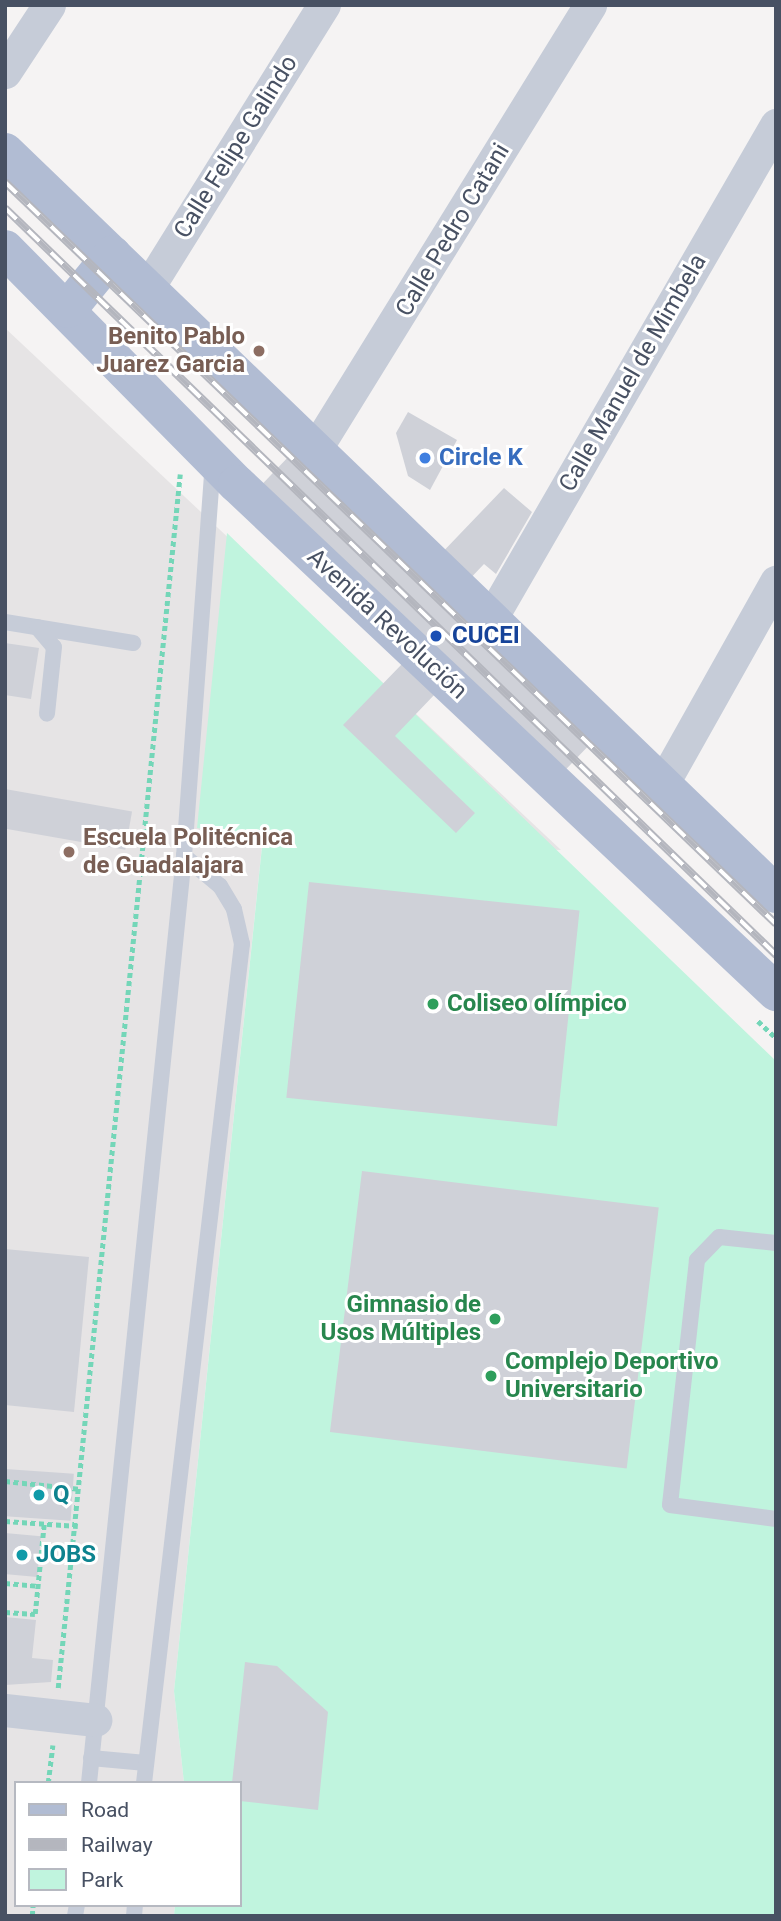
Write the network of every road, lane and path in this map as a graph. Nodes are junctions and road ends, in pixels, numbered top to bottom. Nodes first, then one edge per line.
1 (49, 5) edge
2 (324, 5) edge
3 (590, 5) edge
4 (5, 72) edge
5 (776, 125) edge
6 (5, 152) edge
7 (5, 249) edge
8 (112, 254) junction
9 (147, 289) junction
10 (68, 309) junction
11 (313, 453) junction
12 (198, 459) junction
13 (776, 582) edge
14 (490, 620) junction
15 (5, 622) edge
16 (37, 626) junction
17 (133, 643) dead end
18 (47, 715) dead end
19 (663, 783) junction
20 (184, 856) junction
21 (776, 894) edge
22 (776, 992) edge
23 (776, 1243) edge
24 (5, 1481) edge
25 (81, 1489) junction
26 (776, 1518) edge
27 (5, 1521) edge
28 (44, 1524) junction
29 (78, 1526) junction
30 (5, 1583) edge
31 (38, 1586) junction
32 (5, 1612) edge
33 (5, 1710) edge
34 (56, 1715) junction
35 (96, 1720) junction
36 (91, 1758) junction
37 (146, 1763) junction
38 (48, 1781) edge
39 (89, 1781) edge
40 (144, 1781) edge

1 - 4 street
2 - 9 street, Calle Felipe Galindo
3 - 11 street, Calle Pedro Catani
5 - 14 street, Calle Manuel de Mimbela
6 - 8 main road
7 - 10 main road, Avenida Revolución
8 - 9 main road
8 - 10 main road
9 - 11 main road
10 - 12 main road, Avenida Revolución
11 - 14 main road
12 - 20 lane
12 - 22 main road, Avenida Revolución
12 - 25 path
13 - 19 street
14 - 19 main road
15 - 16 lane
16 - 17 lane
16 - 18 lane
19 - 21 main road
20 - 35 lane
20 - 37 lane
23 - 26 lane
24 - 25 path
25 - 29 path
27 - 28 path
28 - 29 path
28 - 31 path
29 - 34 path
30 - 31 path
31 - 32 path
33 - 34 street
34 - 35 street
34 - 38 path
35 - 36 lane
36 - 37 lane
36 - 39 lane
37 - 40 lane

